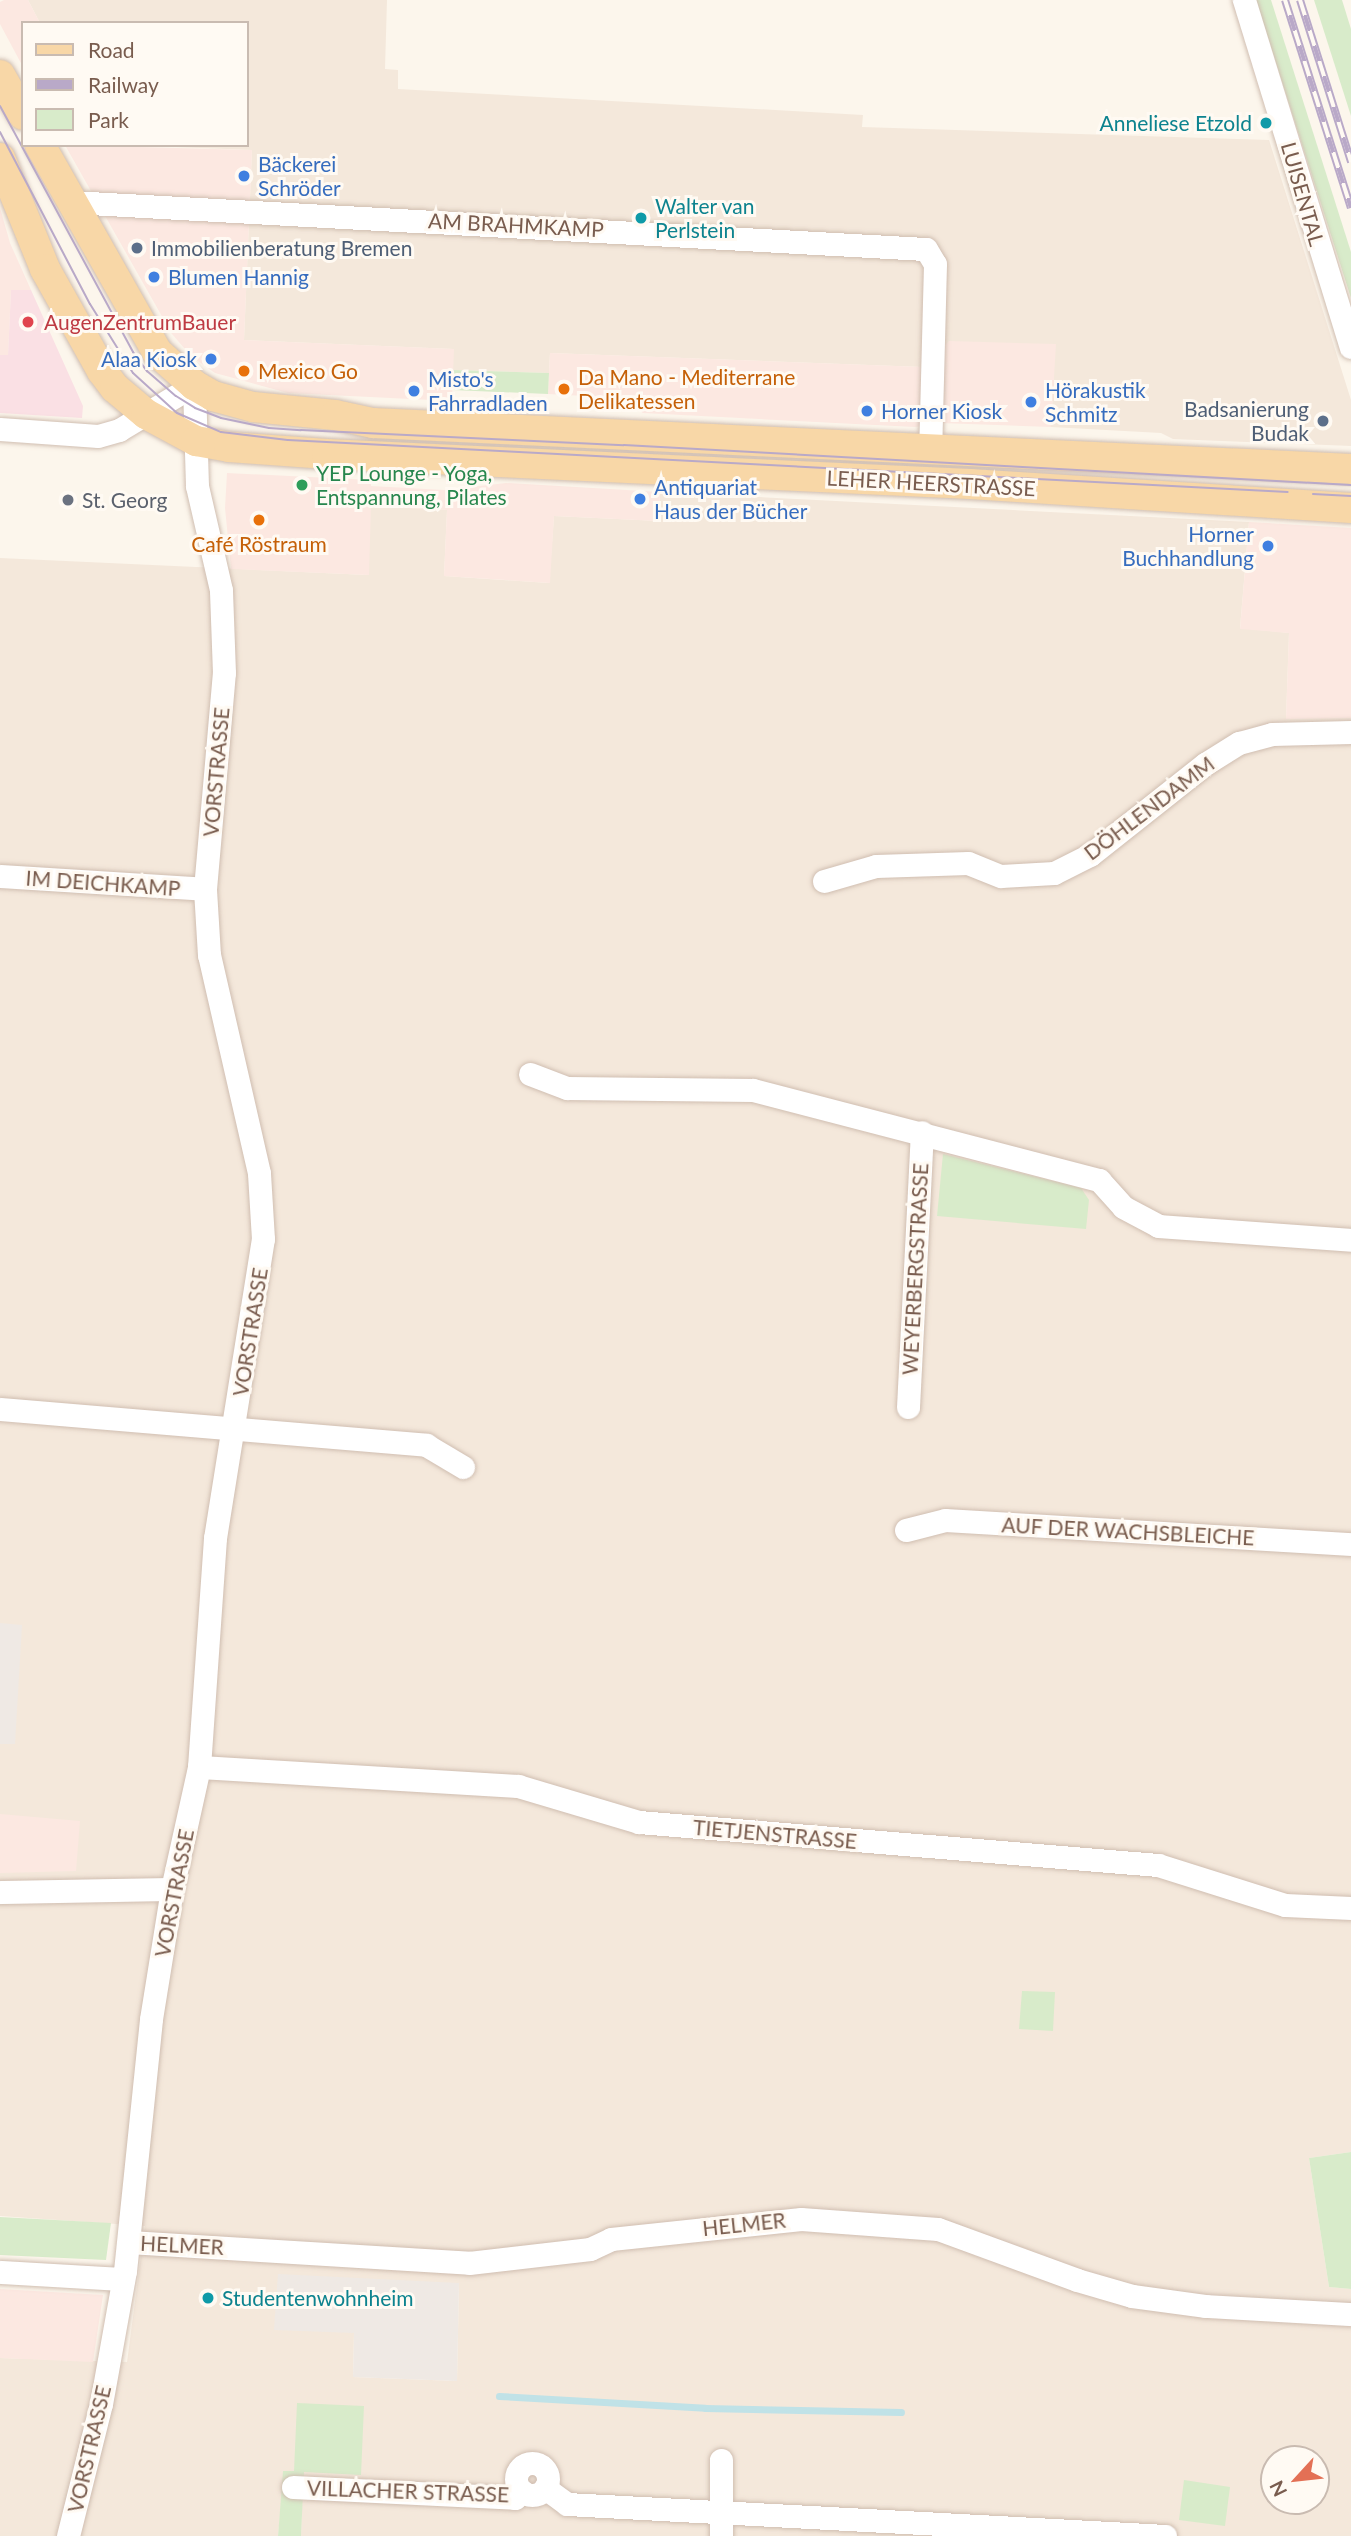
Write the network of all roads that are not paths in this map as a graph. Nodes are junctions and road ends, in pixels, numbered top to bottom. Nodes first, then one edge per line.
1 (1244, 0) edge
2 (0, 75) edge
3 (21, 112) edge
4 (41, 147) edge
5 (0, 158) edge
6 (71, 202) junction
7 (1351, 347) edge
8 (194, 385) junction
9 (146, 414) junction
10 (0, 429) edge
11 (195, 441) junction
12 (930, 449) junction
13 (1351, 469) edge
14 (1351, 508) edge
15 (1351, 732) edge
16 (0, 876) edge
17 (824, 881) dead end
18 (205, 889) junction
19 (530, 1074) dead end
20 (922, 1132) junction
21 (1351, 1240) edge
22 (908, 1407) dead end
23 (0, 1409) edge
24 (234, 1431) junction
25 (463, 1467) dead end
26 (906, 1530) dead end
27 (1351, 1544) edge
28 (199, 1767) junction
29 (172, 1889) junction
30 (0, 1892) edge
31 (1351, 1908) edge
32 (129, 2242) junction
33 (0, 2272) edge
34 (123, 2279) junction
35 (1351, 2314) edge
36 (721, 2460) dead end
37 (293, 2487) dead end
38 (721, 2512) junction
39 (68, 2536) edge
40 (721, 2536) edge
41 (1165, 2536) edge

1 - 7 street, LUISENTAL
2 - 3 main road
4 - 6 main road, LEHER HEERSTRASSE
5 - 9 main road, LEHER HEERSTRASSE
6 - 8 main road, LEHER HEERSTRASSE
6 - 12 street, AM BRAHMKAMP
8 - 9 street
8 - 11 street, VORSTRASSE
8 - 12 main road, LEHER HEERSTRASSE
9 - 10 street
9 - 11 main road, LEHER HEERSTRASSE
11 - 14 main road, LEHER HEERSTRASSE
11 - 18 street, VORSTRASSE
12 - 13 main road, LEHER HEERSTRASSE
15 - 17 street, DÖHLENDAMM
16 - 18 street, IM DEICHKAMP
18 - 24 street, VORSTRASSE
19 - 20 street, WEYERBERGSTRASSE
20 - 21 street, WEYERBERGSTRASSE
20 - 22 street, WEYERBERGSTRASSE
23 - 24 street
24 - 25 street
24 - 28 street, VORSTRASSE
26 - 27 street, AUF DER WACHSBLEICHE
28 - 29 street, VORSTRASSE
28 - 31 street, TIETJENSTRASSE
29 - 30 street
29 - 32 street, VORSTRASSE
32 - 34 street, VORSTRASSE
32 - 35 street, HELMER
33 - 34 street
34 - 39 street, VORSTRASSE
36 - 38 street
37 - 38 street, VILLACHER STRASSE
38 - 40 street
38 - 41 street, VILLACHER STRASSE

